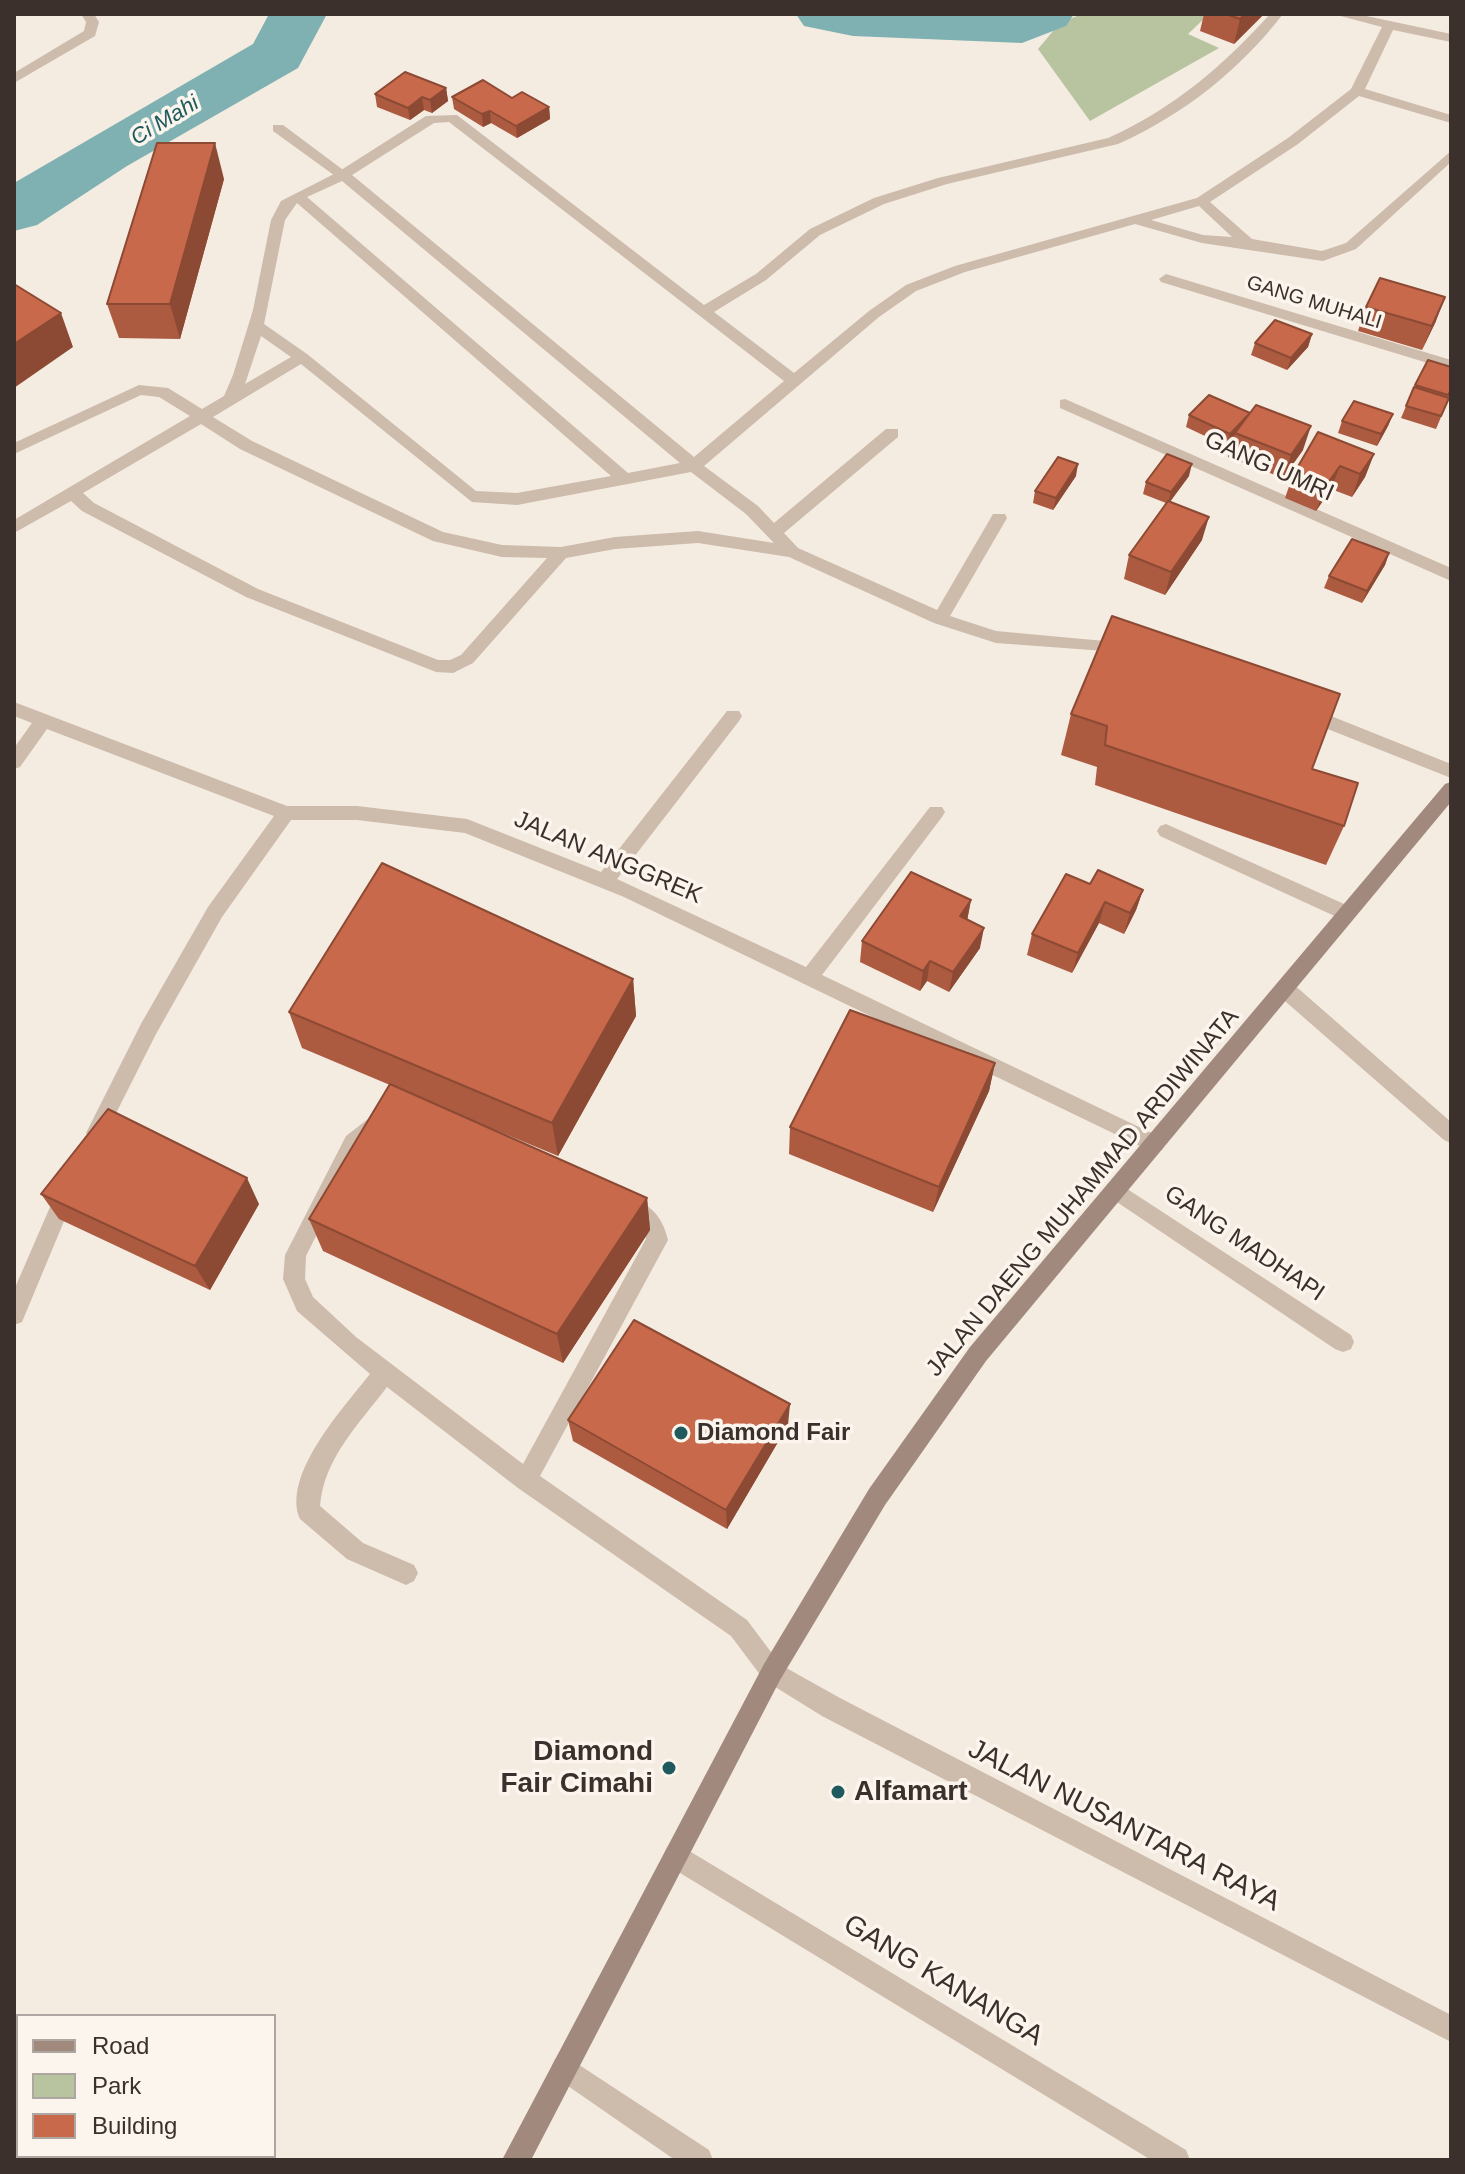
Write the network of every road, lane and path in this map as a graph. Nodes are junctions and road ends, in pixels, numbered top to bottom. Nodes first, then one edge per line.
1 (87, 14) edge
2 (1277, 14) edge
3 (1339, 14) edge
4 (1389, 25) junction
5 (1451, 38) edge
6 (14, 79) edge
7 (1357, 91) junction
8 (1451, 119) edge
9 (278, 128) dead end
10 (1451, 155) edge
11 (343, 175) junction
12 (297, 196) junction
13 (1202, 201) junction
14 (1139, 221) junction
15 (1248, 243) junction
16 (1166, 279) dead end
17 (703, 312) junction
18 (258, 327) junction
19 (302, 357) junction
20 (1451, 365) edge
21 (794, 381) junction
22 (232, 396) junction
23 (1065, 404) dead end
24 (203, 416) junction
25 (892, 433) dead end
26 (14, 449) edge
27 (694, 466) junction
28 (625, 479) junction
29 (74, 494) junction
30 (999, 518) dead end
31 (14, 527) edge
32 (773, 533) junction
33 (792, 552) junction
34 (561, 553) junction
35 (1451, 575) edge
36 (940, 619) junction
37 (1148, 651) edge
38 (1296, 708) edge
39 (14, 709) edge
40 (733, 716) dead end
41 (43, 721) junction
42 (14, 762) edge
43 (1451, 771) edge
44 (1447, 800) edge
45 (936, 812) dead end
46 (286, 813) junction
47 (1166, 831) dead end
48 (604, 882) junction
49 (1346, 913) junction
50 (810, 977) junction
51 (1285, 989) junction
52 (402, 1115) edge
53 (1451, 1134) edge
54 (1155, 1144) junction
55 (88, 1149) edge
56 (75, 1176) edge
57 (1115, 1190) junction
58 (601, 1194) edge
59 (14, 1315) edge
60 (1343, 1342) dead end
61 (386, 1371) junction
62 (526, 1480) junction
63 (406, 1573) dead end
64 (772, 1672) junction
65 (676, 1856) junction
66 (1451, 2029) edge
67 (564, 2068) junction
68 (516, 2160) edge
69 (699, 2160) edge
70 (1176, 2160) edge

1 - 6 street
2 - 17 street
3 - 4 street
4 - 5 street
4 - 7 street
7 - 8 street
7 - 13 street
9 - 11 street
10 - 15 street
11 - 12 street
11 - 17 street
11 - 27 street
12 - 18 street
12 - 28 street
13 - 14 street
13 - 15 street
14 - 15 street
14 - 21 street
16 - 20 street, GANG MUHALI
17 - 21 street
18 - 19 street
18 - 22 street
19 - 22 street
19 - 28 street
21 - 27 street
22 - 24 street
23 - 35 street, GANG UMRI
24 - 26 street
24 - 29 street
24 - 34 street
25 - 32 street
27 - 28 street
27 - 32 street
29 - 31 street
29 - 34 street
30 - 36 street
32 - 33 street
33 - 34 street
33 - 36 street
36 - 37 street
38 - 43 street
39 - 41 street, JALAN ANGGREK
40 - 48 street
41 - 42 street
41 - 46 street, JALAN ANGGREK
44 - 49 main road, JALAN DAENG MUHAMMAD ARDIWINATA
45 - 50 street
46 - 48 street, JALAN ANGGREK
46 - 55 street
47 - 49 street
48 - 50 street, JALAN ANGGREK
49 - 51 main road, JALAN DAENG MUHAMMAD ARDIWINATA
50 - 54 street, JALAN ANGGREK
51 - 53 street
51 - 54 main road, JALAN DAENG MUHAMMAD ARDIWINATA
52 - 61 street
54 - 57 main road, JALAN DAENG MUHAMMAD ARDIWINATA
56 - 59 street
57 - 60 street, GANG MADHAPI
57 - 64 main road, JALAN DAENG MUHAMMAD ARDIWINATA
58 - 62 street
61 - 62 street
61 - 63 street
62 - 64 street
64 - 65 main road, JALAN DAENG MUHAMMAD ARDIWINATA
64 - 66 street, JALAN NUSANTARA RAYA
65 - 67 main road, JALAN DAENG MUHAMMAD ARDIWINATA
65 - 70 street, GANG KANANGA
67 - 68 main road, JALAN DAENG MUHAMMAD ARDIWINATA
67 - 69 street

